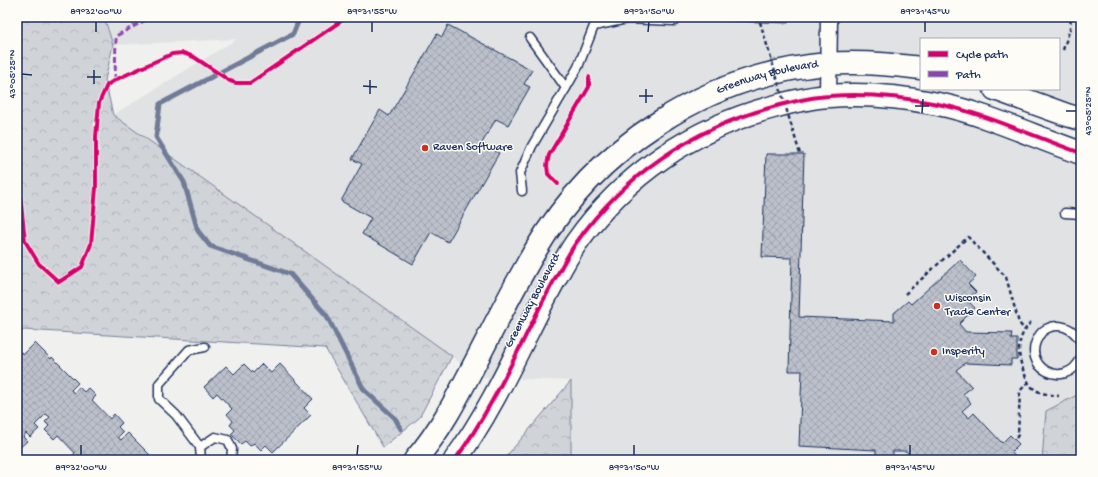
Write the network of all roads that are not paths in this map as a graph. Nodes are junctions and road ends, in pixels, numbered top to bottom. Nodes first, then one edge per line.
1 (829, 17) edge
2 (675, 21) dead end
3 (530, 38) dead end
4 (827, 64) junction
5 (920, 68) edge
6 (566, 88) junction
7 (998, 90) edge
8 (828, 96) junction
9 (1081, 119) edge
10 (1081, 153) edge
11 (522, 191) dead end
12 (1065, 213) dead end
13 (1081, 214) edge
14 (1081, 342) edge
15 (205, 347) dead end
16 (1081, 358) edge
17 (200, 447) junction
18 (201, 460) edge
19 (231, 460) edge
20 (415, 460) edge
21 (455, 460) edge

1 - 4 street
2 - 6 lane
3 - 6 lane
4 - 5 street, Greenway Boulevard
4 - 8 street
4 - 20 street, Greenway Boulevard
6 - 11 lane
7 - 9 street
8 - 10 street, Greenway Boulevard
8 - 21 street, Greenway Boulevard
12 - 13 lane
14 - 16 lane
15 - 17 lane
17 - 18 lane
17 - 19 lane

